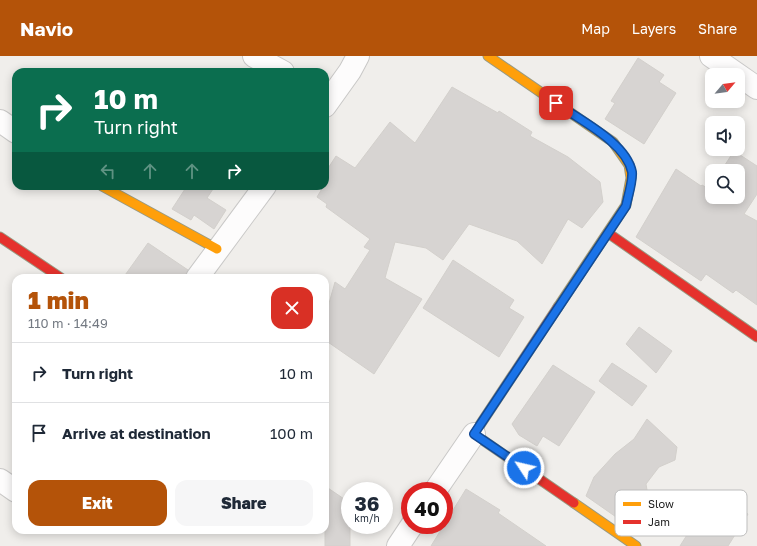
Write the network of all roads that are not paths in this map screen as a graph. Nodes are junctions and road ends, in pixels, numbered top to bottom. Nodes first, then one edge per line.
1 (254, 56) edge
2 (358, 56) edge
3 (488, 56) edge
4 (711, 56) edge
5 (276, 68) edge
6 (757, 88) edge
7 (329, 97) edge
8 (0, 122) edge
9 (12, 130) edge
10 (109, 190) edge
11 (262, 190) edge
12 (608, 233) junction
13 (0, 237) edge
14 (217, 249) junction
15 (55, 274) edge
16 (200, 274) edge
17 (757, 337) edge
18 (474, 434) junction
19 (0, 480) edge
20 (441, 482) edge
21 (12, 488) edge
22 (615, 531) edge
23 (406, 534) edge
24 (622, 536) edge
25 (398, 546) edge
26 (636, 546) edge

1 - 5 street
2 - 7 street
3 - 12 street
4 - 6 street
8 - 9 street
10 - 14 street
11 - 14 street
12 - 17 street
12 - 18 street
13 - 15 street
14 - 16 street
18 - 20 street
18 - 22 street
19 - 21 street
23 - 25 street
24 - 26 street

